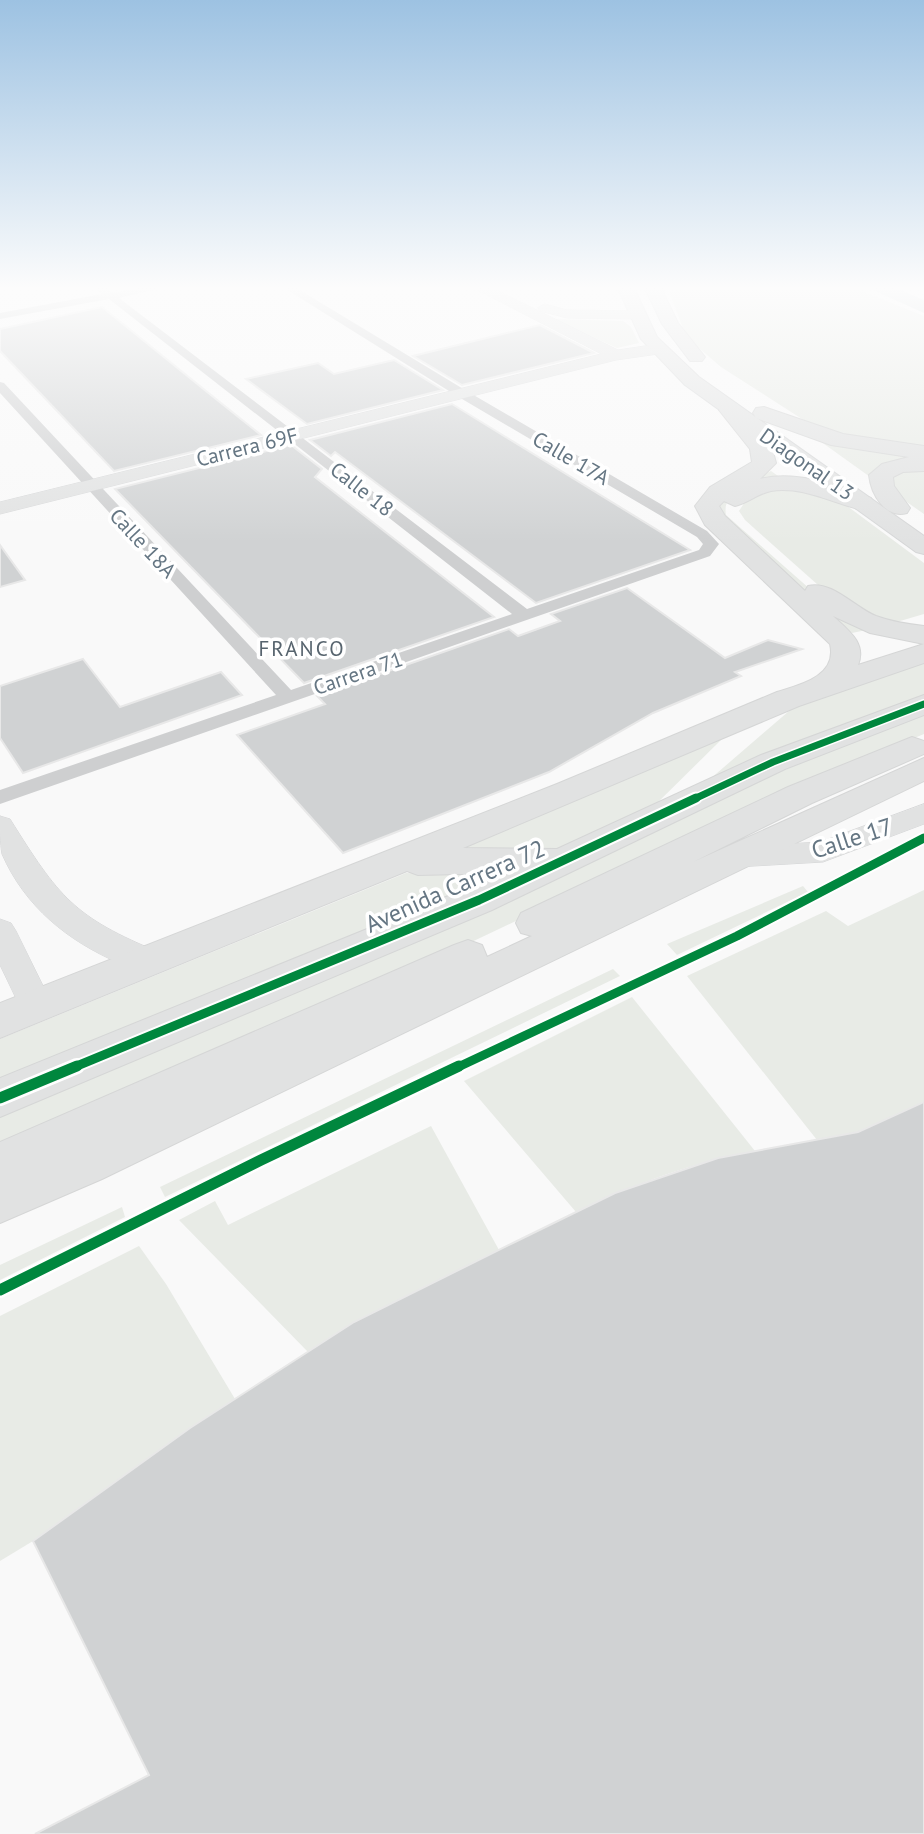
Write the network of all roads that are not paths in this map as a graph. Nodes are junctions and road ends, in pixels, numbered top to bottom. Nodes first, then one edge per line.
1 (209, 372) edge
2 (426, 372) edge
3 (548, 372) edge
4 (682, 372) edge
5 (712, 372) edge
6 (0, 386) edge
7 (461, 393) junction
8 (730, 410) junction
9 (764, 413) junction
10 (292, 436) junction
11 (924, 453) edge
12 (924, 464) edge
13 (90, 486) junction
14 (0, 508) edge
15 (894, 513) edge
16 (710, 544) joint
17 (924, 547) edge
18 (525, 615) junction
19 (924, 635) edge
20 (924, 653) edge
21 (823, 687) junction
22 (288, 697) junction
23 (788, 699) junction
24 (924, 704) edge
25 (924, 742) edge
26 (924, 768) edge
27 (924, 791) edge
28 (0, 797) edge
29 (859, 799) junction
30 (924, 813) edge
31 (650, 818) junction
32 (0, 826) edge
33 (736, 857) junction
34 (563, 859) junction
35 (393, 863) junction
36 (621, 881) junction
37 (0, 931) edge
38 (558, 941) junction
39 (149, 962) junction
40 (18, 1013) edge
41 (0, 1098) edge
42 (0, 1164) edge
43 (0, 1201) edge

1 - 10 street, Calle 18
2 - 7 street, Calle 17A
3 - 7 street, Carrera 69F
4 - 8 main road, Diagonal 13
5 - 9 main road, Diagonal 13
6 - 13 street, Calle 18A
7 - 10 street, Carrera 69F
7 - 16 street, Calle 17A
8 - 15 main road, Diagonal 13
8 - 21 highway
9 - 11 highway
9 - 15 main road, Diagonal 13
10 - 13 street, Carrera 69F
10 - 18 street, Calle 18
12 - 15 highway
13 - 14 street, Carrera 69F
13 - 22 street, Calle 18A
15 - 17 main road
15 - 19 highway
16 - 18 street, Carrera 71
18 - 22 street, Carrera 71
20 - 21 highway, Avenida Carrera 72
21 - 23 highway, Avenida Carrera 72
22 - 28 street, Carrera 71
23 - 31 highway
23 - 35 highway, Avenida Carrera 72
24 - 31 highway, Avenida Carrera 72
25 - 36 highway
26 - 29 highway
27 - 29 highway
29 - 33 highway
30 - 33 street, Calle 17
31 - 34 highway, Avenida Carrera 72
32 - 39 street
33 - 38 highway
34 - 35 highway
34 - 41 highway, Avenida Carrera 72
35 - 39 highway, Avenida Carrera 72
36 - 38 highway
36 - 42 highway
37 - 40 street
38 - 43 highway
39 - 40 highway, Avenida Carrera 72

